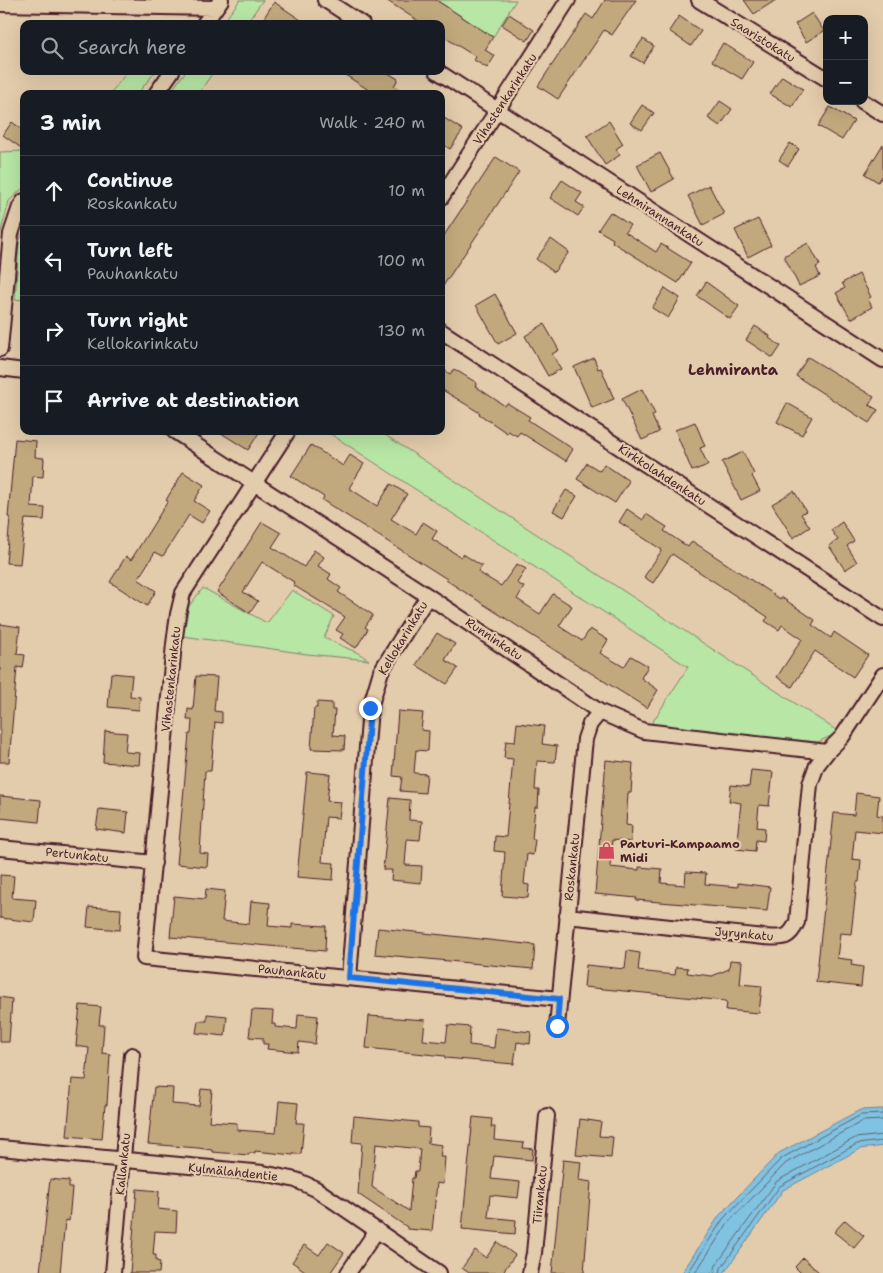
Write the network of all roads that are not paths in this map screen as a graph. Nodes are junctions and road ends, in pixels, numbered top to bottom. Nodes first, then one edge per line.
1 (325, 0) edge
2 (568, 0) edge
3 (699, 0) edge
4 (0, 4) edge
5 (218, 4) edge
6 (207, 20) edge
7 (356, 20) edge
8 (169, 75) edge
9 (442, 75) edge
10 (823, 77) edge
11 (159, 90) edge
12 (868, 105) edge
13 (498, 111) junction
14 (883, 114) edge
15 (445, 192) edge
16 (20, 207) edge
17 (445, 334) edge
18 (0, 348) edge
19 (883, 360) edge
20 (0, 368) edge
21 (20, 370) edge
22 (180, 435) edge
23 (285, 435) edge
24 (254, 483) junction
25 (428, 596) junction
26 (883, 619) edge
27 (883, 675) edge
28 (600, 712) junction
29 (827, 752) junction
30 (0, 848) edge
31 (154, 863) junction
32 (567, 916) junction
33 (144, 958) joint
34 (349, 978) junction
35 (559, 999) junction
36 (557, 1026) dead end
37 (132, 1056) dead end
38 (548, 1116) dead end
39 (0, 1148) edge
40 (124, 1160) junction
41 (377, 1230) junction
42 (113, 1273) edge
43 (348, 1273) edge
44 (439, 1273) edge
45 (530, 1273) edge

1 - 7 street
2 - 13 street, Vihastenkarinkatu
3 - 10 street, Saaristokatu
4 - 5 street
5 - 6 street
8 - 11 street
9 - 13 street, Lehmirannankatu
12 - 14 street
13 - 15 street, Vihastenkarinkatu
13 - 19 street, Lehmirannankatu
16 - 18 street
17 - 26 street, Kirkkolahdenkatu
20 - 21 street
22 - 24 street, Runninkatu
23 - 24 street, Vihastenkarinkatu
24 - 25 street, Runninkatu
24 - 31 street, Vihastenkarinkatu
25 - 28 street, Runninkatu
25 - 34 street, Kellokarinkatu
27 - 29 street
28 - 29 street, Runninkatu
28 - 32 street, Roskankatu
29 - 32 street, Jyrynkatu
30 - 31 street, Pertunkatu
31 - 33 street, Vihastenkarinkatu
32 - 35 street, Roskankatu
33 - 34 street, Pauhankatu
34 - 35 street, Pauhankatu
35 - 36 street, Roskankatu
37 - 40 street, Kallankatu
38 - 45 street, Tiirankatu
39 - 40 street, Kylmälahdentie
40 - 41 street, Kylmälahdentie
40 - 42 street, Kallankatu
41 - 43 street
41 - 44 street, Kylmälahdentie

